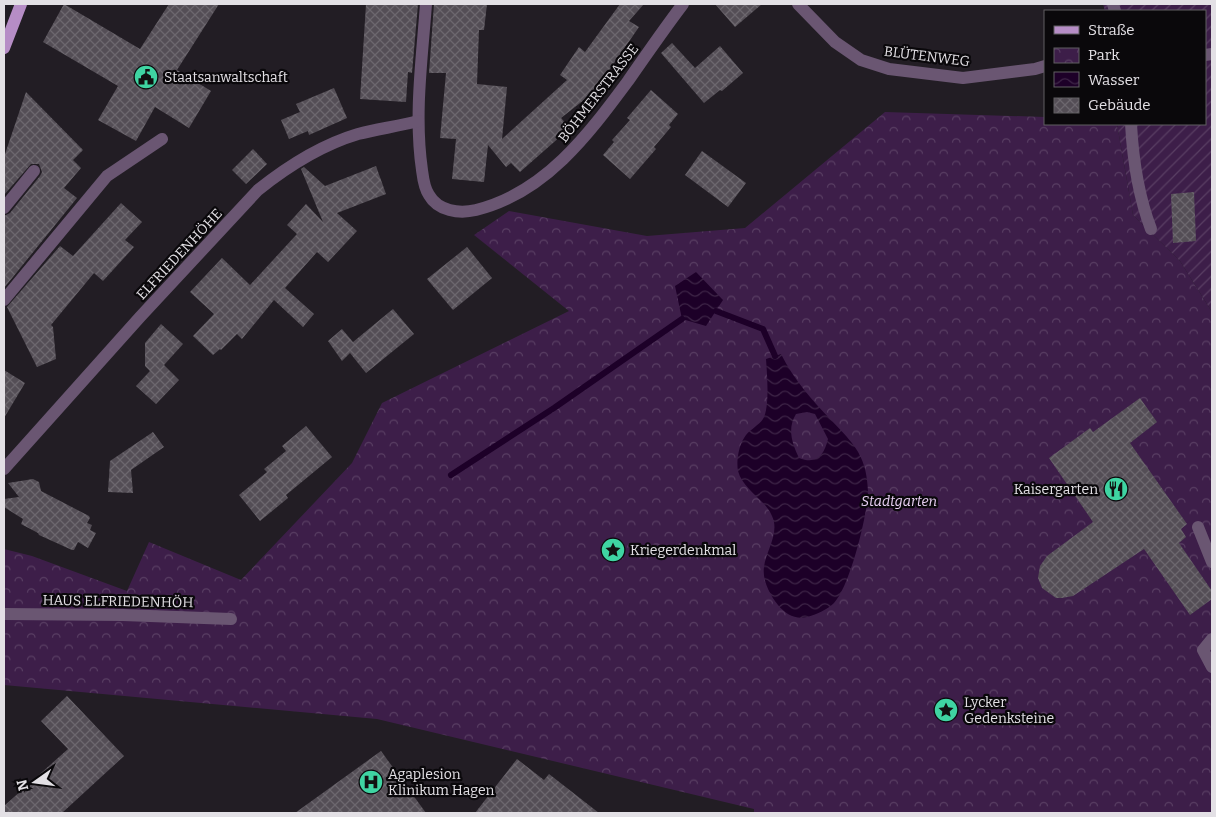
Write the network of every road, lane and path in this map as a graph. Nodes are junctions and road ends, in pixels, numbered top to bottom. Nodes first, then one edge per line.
1 (21, 4) edge
2 (426, 4) edge
3 (683, 4) edge
4 (798, 4) edge
5 (4, 48) edge
6 (1044, 66) edge
7 (418, 121) junction
8 (1131, 125) edge
9 (162, 139) dead end
10 (34, 171) dead end
11 (4, 208) edge
12 (1151, 229) dead end
13 (4, 300) edge
14 (4, 470) edge
15 (1198, 527) dead end
16 (1212, 562) edge
17 (4, 614) edge
18 (231, 619) dead end
19 (1212, 639) edge
20 (1212, 667) edge

1 - 5 main road
2 - 7 street, BÖHMERSTRASSE
3 - 7 street, BÖHMERSTRASSE
4 - 6 street, BLÜTENWEG
7 - 14 street, ELFRIEDENHÖHE
8 - 12 street
9 - 13 street
10 - 11 street
15 - 16 street
17 - 18 street, HAUS ELFRIEDENHÖH
19 - 20 street

